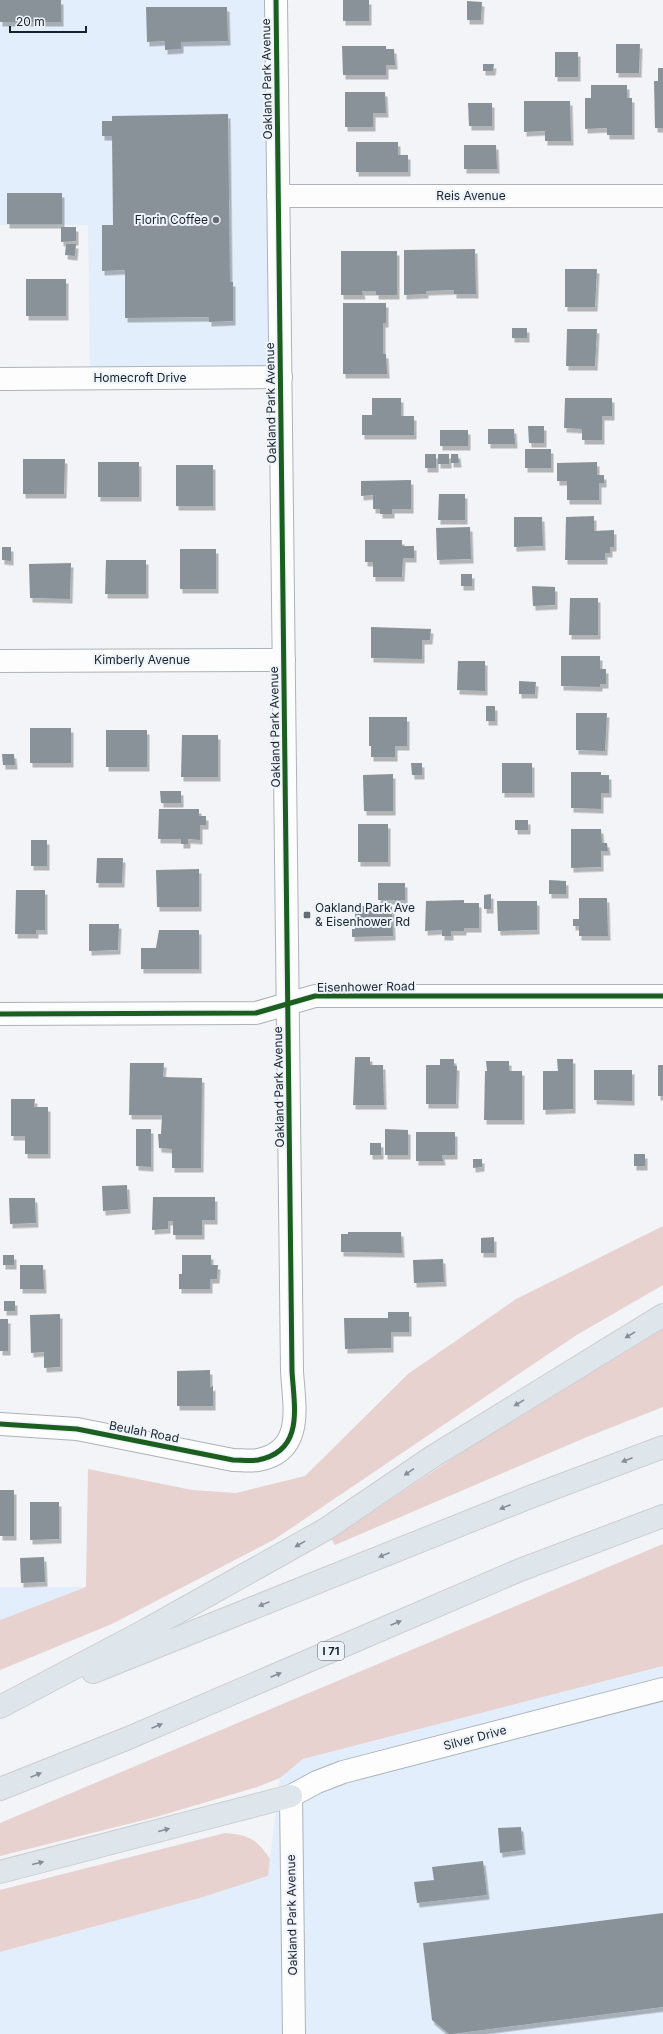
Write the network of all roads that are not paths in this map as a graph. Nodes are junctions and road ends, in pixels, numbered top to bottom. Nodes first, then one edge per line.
1 (276, 0) edge
2 (278, 196) junction
3 (663, 196) edge
4 (280, 377) junction
5 (0, 379) edge
6 (0, 660) edge
7 (284, 660) junction
8 (663, 996) edge
9 (288, 1005) junction
10 (0, 1014) edge
11 (663, 1315) edge
12 (0, 1424) edge
13 (663, 1447) edge
14 (281, 1450) joint
15 (663, 1516) edge
16 (663, 1689) edge
17 (0, 1708) edge
18 (0, 1789) edge
19 (291, 1796) junction
20 (0, 1872) edge
21 (294, 2034) edge

1 - 2 street, Oakland Park Avenue
2 - 3 street, Reis Avenue
2 - 4 street, Oakland Park Avenue
4 - 5 street, Homecroft Drive
4 - 7 street, Oakland Park Avenue
6 - 7 street, Kimberly Avenue
7 - 9 street, Oakland Park Avenue
8 - 9 street, Eisenhower Road
9 - 10 street, Eisenhower Road
9 - 14 street, Oakland Park Avenue
11 -> 17 highway
12 - 14 street, Beulah Road
13 -> 17 highway
18 -> 15 highway, I 71
16 - 19 street, Silver Drive
20 -> 19 highway
19 - 21 street, Oakland Park Avenue

